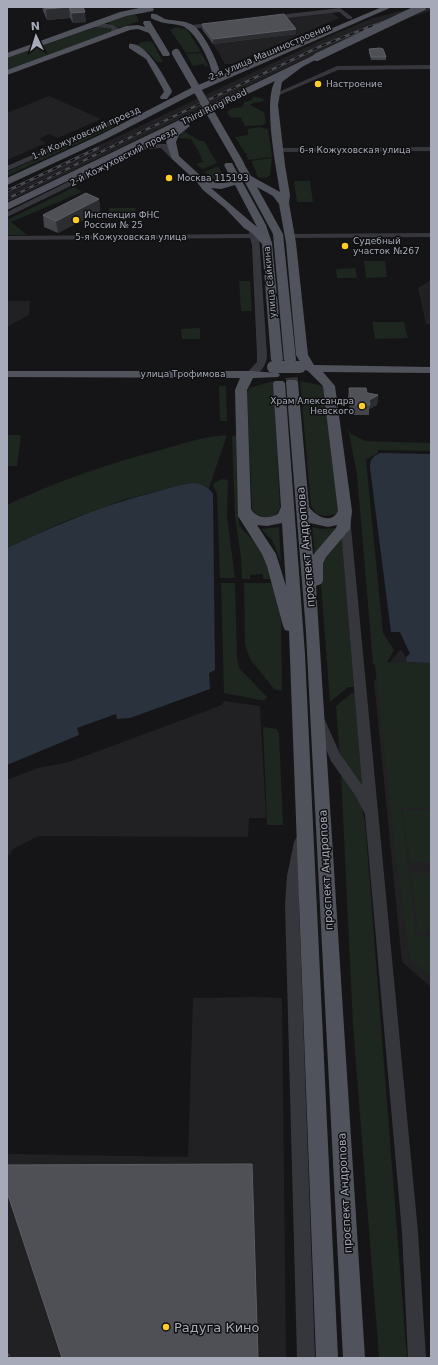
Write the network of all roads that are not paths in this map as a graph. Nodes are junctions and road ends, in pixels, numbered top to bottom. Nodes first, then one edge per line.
1 (376, 7) edge
2 (388, 7) edge
3 (422, 7) edge
4 (138, 8) edge
5 (149, 8) edge
6 (154, 16) junction
7 (350, 18) junction
8 (262, 19) edge
9 (226, 23) edge
10 (93, 25) junction
11 (190, 27) junction
12 (152, 31) junction
13 (113, 33) junction
14 (139, 41) junction
15 (159, 45) junction
16 (174, 49) dead end
17 (7, 56) edge
18 (212, 60) junction
19 (242, 64) junction
20 (299, 66) junction
21 (431, 67) edge
22 (174, 68) dead end
23 (7, 73) edge
24 (282, 77) junction
25 (212, 78) junction
26 (182, 82) dead end
27 (166, 93) junction
28 (275, 95) junction
29 (244, 98) junction
30 (274, 105) junction
31 (138, 111) junction
32 (205, 123) dead end
33 (181, 128) junction
34 (105, 136) junction
35 (143, 148) junction
36 (279, 150) junction
37 (431, 150) edge
38 (175, 157) junction
39 (227, 162) dead end
40 (280, 165) junction
41 (7, 169) edge
42 (234, 178) junction
43 (248, 178) junction
44 (199, 179) junction
45 (7, 182) edge
46 (284, 203) junction
47 (228, 206) junction
48 (7, 208) edge
49 (255, 214) junction
50 (7, 215) edge
51 (287, 221) junction
52 (253, 231) junction
53 (431, 235) edge
54 (290, 236) junction
55 (7, 238) edge
56 (267, 243) junction
57 (281, 253) junction
58 (290, 360) tunnel mouth
59 (7, 369) edge
60 (431, 370) edge
61 (254, 371) junction
62 (276, 371) junction
63 (315, 371) junction
64 (7, 374) edge
65 (297, 375) junction
66 (244, 504) junction
67 (288, 506) junction
68 (302, 506) junction
69 (345, 514) junction
70 (313, 632) junction
71 (298, 654) junction
72 (318, 716) junction
73 (373, 828) junction
74 (304, 831) junction
75 (306, 1358) edge
76 (327, 1358) edge
77 (354, 1358) edge
78 (417, 1358) edge

1 - 7 main road, 2-я улица Машиностроения
2 - 34 main road, Third Ring Road
3 - 20 main road, Third Ring Road, bridge
4 - 5 main road
4 - 10 main road
4 - 12 main road
5 - 6 main road
6 - 11 main road
6 - 11 main road
7 - 8 street
7 - 19 main road, 2-я улица Машиностроения
9 - 11 street
10 - 13 street
10 - 17 main road
11 - 18 main road
12 - 13 main road
12 - 14 main road
12 - 15 main road
13 - 23 main road
14 - 15 main road
14 - 27 main road
15 - 22 main road
16 - 43 main road, улица Сайкина, bridge
18 - 19 main road
18 - 25 main road
19 - 25 main road, 2-я улица Машиностроения
20 - 24 main road, 2-й Кожуховский проезд
20 - 48 main road, Third Ring Road
21 - 28 street
24 - 28 main road, улица Сайкина
24 - 29 main road, 2-й Кожуховский проезд
25 - 27 main road, 2-я улица Машиностроения
26 - 32 main road
27 - 31 main road, 1-й Кожуховский проезд
28 - 30 main road, улица Сайкина
29 - 30 main road
29 - 33 main road, 2-й Кожуховский проезд
30 - 36 main road, улица Сайкина
31 - 34 main road
31 - 41 street, 1-й Кожуховский проезд
33 - 35 street, 2-й Кожуховский проезд
33 - 38 main road
34 - 45 main road, Third Ring Road
35 - 38 street
35 - 50 street, 2-й Кожуховский проезд
36 - 37 street, 6-я Кожуховская улица
36 - 40 main road, улица Сайкина
38 - 44 main road
39 - 42 main road, улица Сайкина
40 - 43 main road
40 - 46 main road, улица Сайкина
42 - 44 main road
42 - 47 main road
42 - 49 main road, улица Сайкина
43 - 46 main road
43 - 57 main road, улица Сайкина
44 - 47 main road
46 - 51 main road, улица Сайкина
47 - 52 main road
49 - 52 street
49 - 56 main road, улица Сайкина
51 - 54 main road
51 - 57 street, улица Сайкина
52 - 55 street, 5-я Кожуховская улица
52 - 56 main road
52 - 61 street
53 - 54 street
54 - 63 main road
56 - 62 main road, улица Сайкина
57 - 58 main road, улица Сайкина
59 - 61 main road, улица Трофимова
60 - 63 main road, улица Трофимова
61 - 62 main road, улица Трофимова
61 - 64 main road, улица Трофимова
61 - 66 main road
62 - 65 main road, улица Трофимова
62 - 67 main road, проспект Андропова
63 - 65 main road, улица Трофимова
63 - 69 main road
65 - 68 main road, проспект Андропова
66 - 67 main road
66 - 71 main road
67 - 71 main road, проспект Андропова
68 - 69 main road
68 - 70 main road, проспект Андропова
69 - 70 main road
69 - 73 street
70 - 72 main road, проспект Андропова
71 - 74 main road, проспект Андропова
72 - 73 street
72 - 77 main road, проспект Андропова
73 - 78 street
74 - 75 street
74 - 76 main road, проспект Андропова

